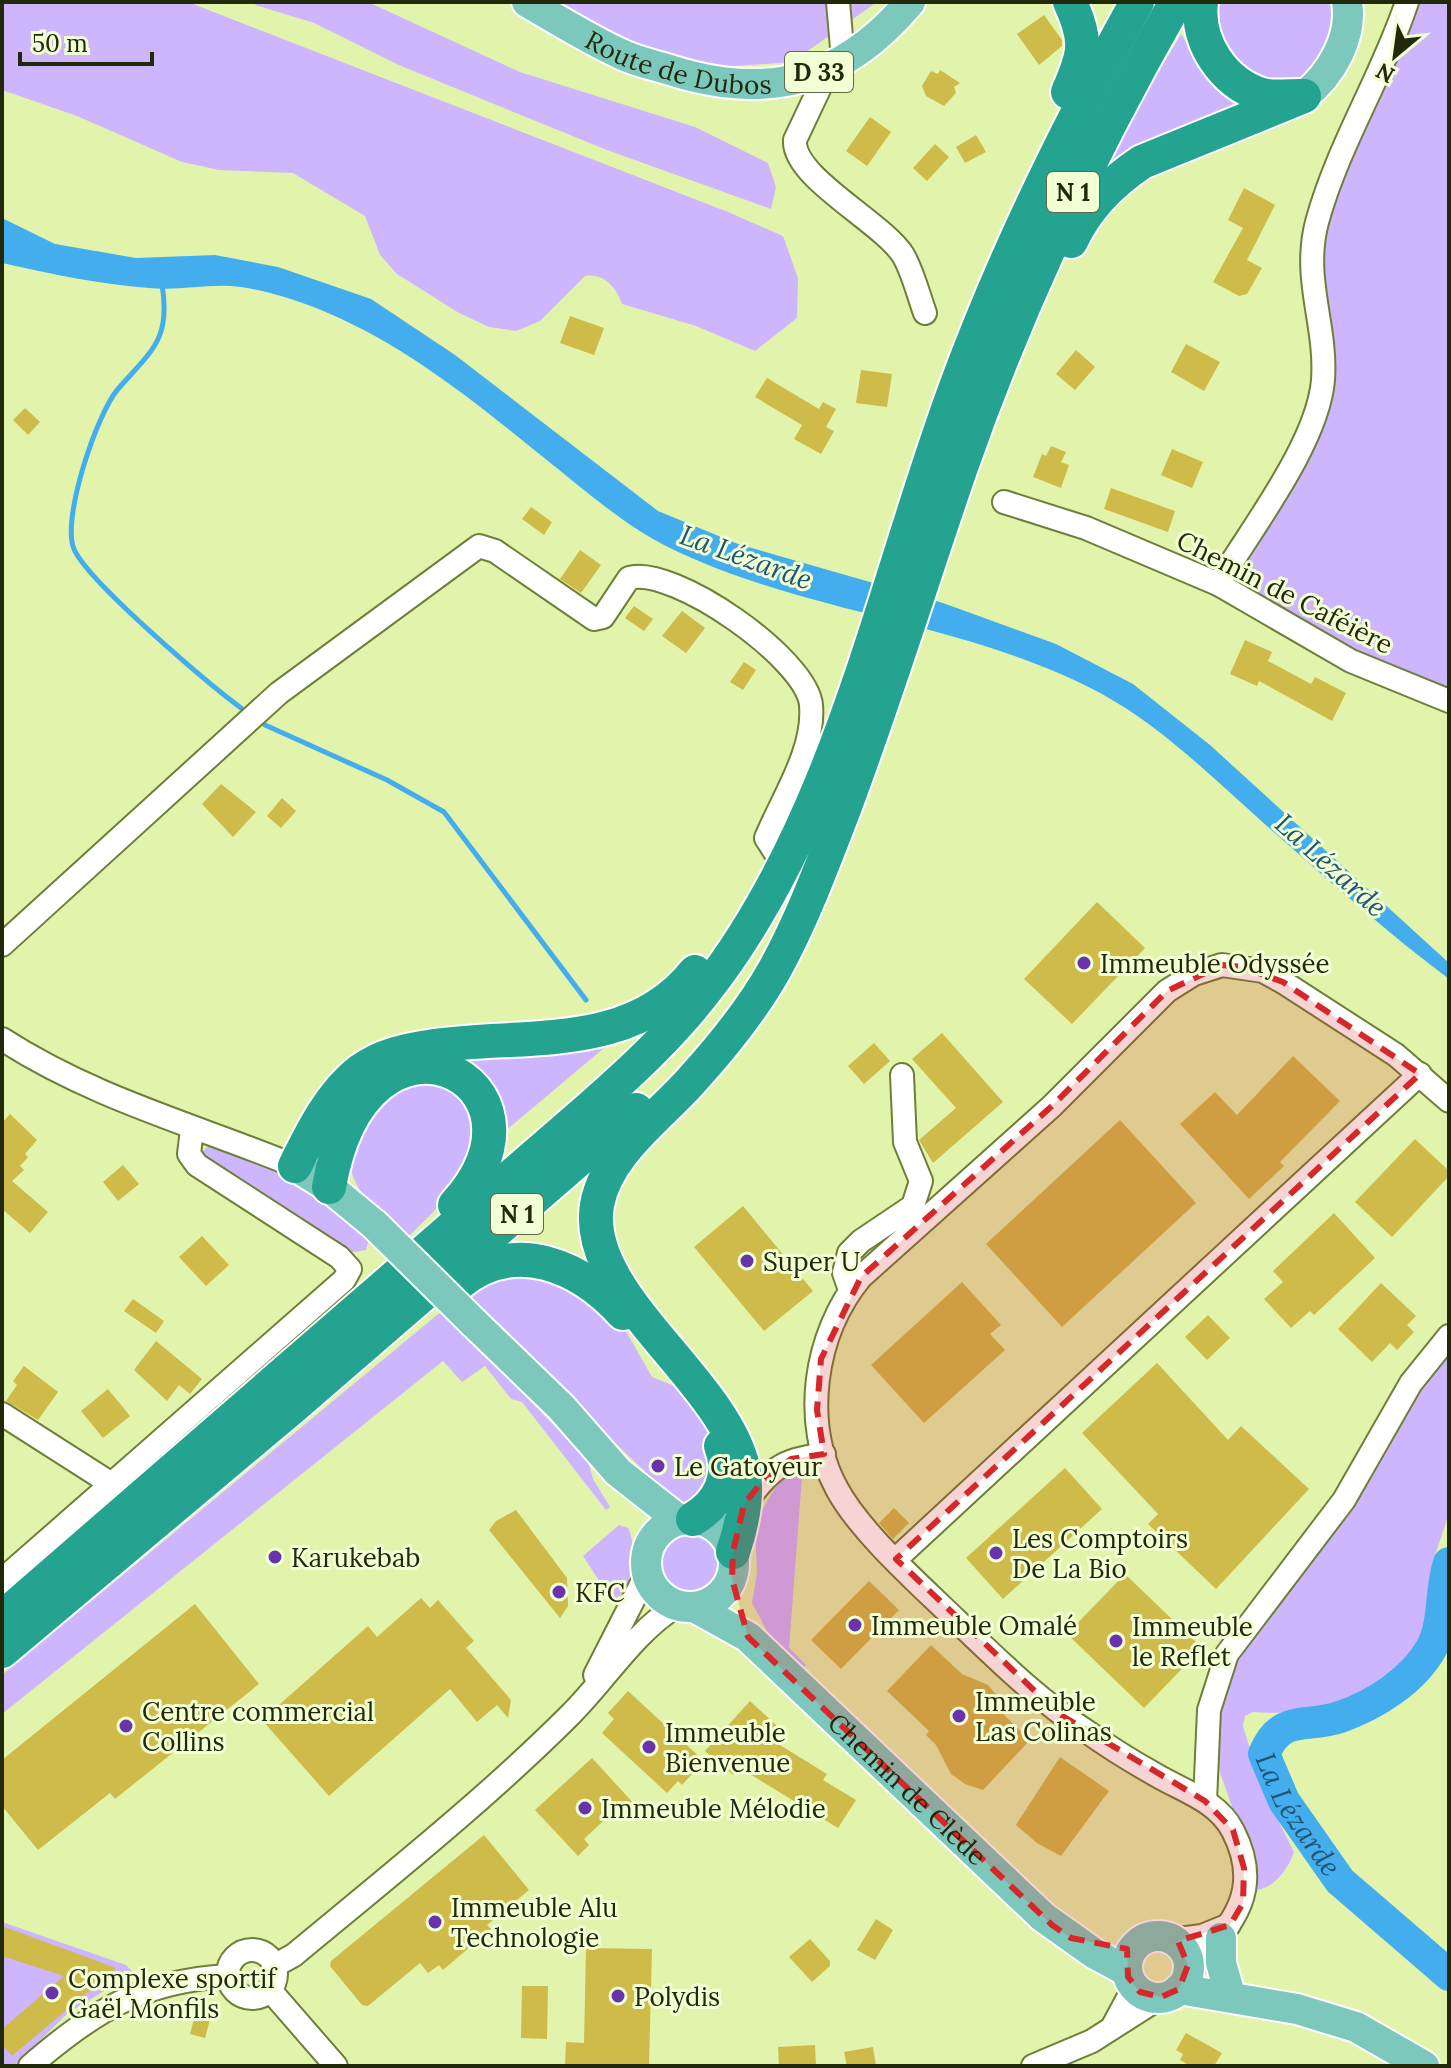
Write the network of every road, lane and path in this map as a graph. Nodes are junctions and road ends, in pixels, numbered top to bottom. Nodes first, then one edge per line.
1 (527, 2) edge
2 (838, 2) edge
3 (910, 2) edge
4 (1070, 2) edge
5 (1137, 2) edge
6 (1176, 2) edge
7 (1201, 2) edge
8 (1347, 2) edge
9 (1407, 2) edge
10 (838, 63) junction
11 (1304, 96) junction
12 (925, 313) dead end
13 (955, 389) junction
14 (960, 470) junction
15 (1004, 502) dead end
16 (918, 548) junction
17 (1218, 584) junction
18 (1449, 701) edge
19 (816, 839) junction
20 (780, 860) junction
21 (2, 945) edge
22 (2, 1039) edge
23 (1420, 1074) junction
24 (902, 1075) dead end
25 (1449, 1101) edge
26 (192, 1129) junction
27 (295, 1166) junction
28 (329, 1187) junction
29 (850, 1290) junction
30 (1449, 1336) edge
31 (283, 1373) junction
32 (294, 1406) junction
33 (2, 1414) edge
34 (824, 1454) junction
35 (618, 1472) junction
36 (110, 1483) junction
37 (744, 1504) junction
38 (686, 1520) junction
39 (896, 1559) junction
40 (647, 1562) junction
41 (732, 1565) junction
42 (2, 1580) edge
43 (686, 1606) junction
44 (2, 1618) edge
45 (748, 1637) junction
46 (2, 1651) edge
47 (572, 1713) junction
48 (1205, 1801) junction
49 (1226, 1931) junction
50 (1171, 1940) junction
51 (274, 1966) junction
52 (1163, 1975) junction
53 (228, 1976) junction
54 (269, 1989) junction
55 (1236, 1996) junction
56 (30, 2066) edge
57 (336, 2066) edge
58 (1033, 2066) edge
59 (1424, 2066) edge

1 - 10 main road, Route de Dubos / D 33
2 - 10 street
3 - 10 main road, Route de Dubos / D 33
4 - 13 highway
5 - 13 highway, N 1
6 - 14 highway, N 1
7 - 11 highway
8 - 11 main road
9 - 17 street
10 - 12 street
11 - 14 highway
13 - 16 highway, N 1
14 - 16 highway, N 1
15 - 17 street, Chemin de Caféière
16 - 19 highway, N 1
17 - 18 street, Chemin de Caféière
19 - 20 highway
19 - 31 highway, N 1
19 - 32 highway, N 1
19 - 37 highway
20 - 21 street
20 - 27 highway
22 - 26 street
23 - 25 street
23 - 29 street
23 - 39 street
24 - 29 street
26 - 27 street
26 - 36 street
27 - 28 main road
28 - 31 highway
28 - 35 main road, bridge
29 - 34 street
30 - 48 street
31 - 44 highway, N 1
32 - 38 highway
32 - 46 highway, N 1
33 - 36 street
34 - 37 street
34 - 39 street
35 - 38 main road
35 - 40 main road
36 - 42 street
37 - 41 highway
38 - 40 main road
38 - 41 main road
39 - 48 street
40 - 43 main road
40 - 47 street
41 - 43 main road
41 - 45 main road
43 - 45 main road, Chemin de Clède
43 - 47 street
45 - 52 main road, Chemin de Clède
47 - 51 street
48 - 49 street
49 - 50 street
49 - 52 street
49 - 55 main road
50 - 52 main road
50 - 52 main road
51 - 53 street
51 - 54 street
52 - 55 main road, Chemin de Clède
52 - 58 street
53 - 54 street
53 - 56 street
54 - 57 street
55 - 59 main road, Chemin de Clède

